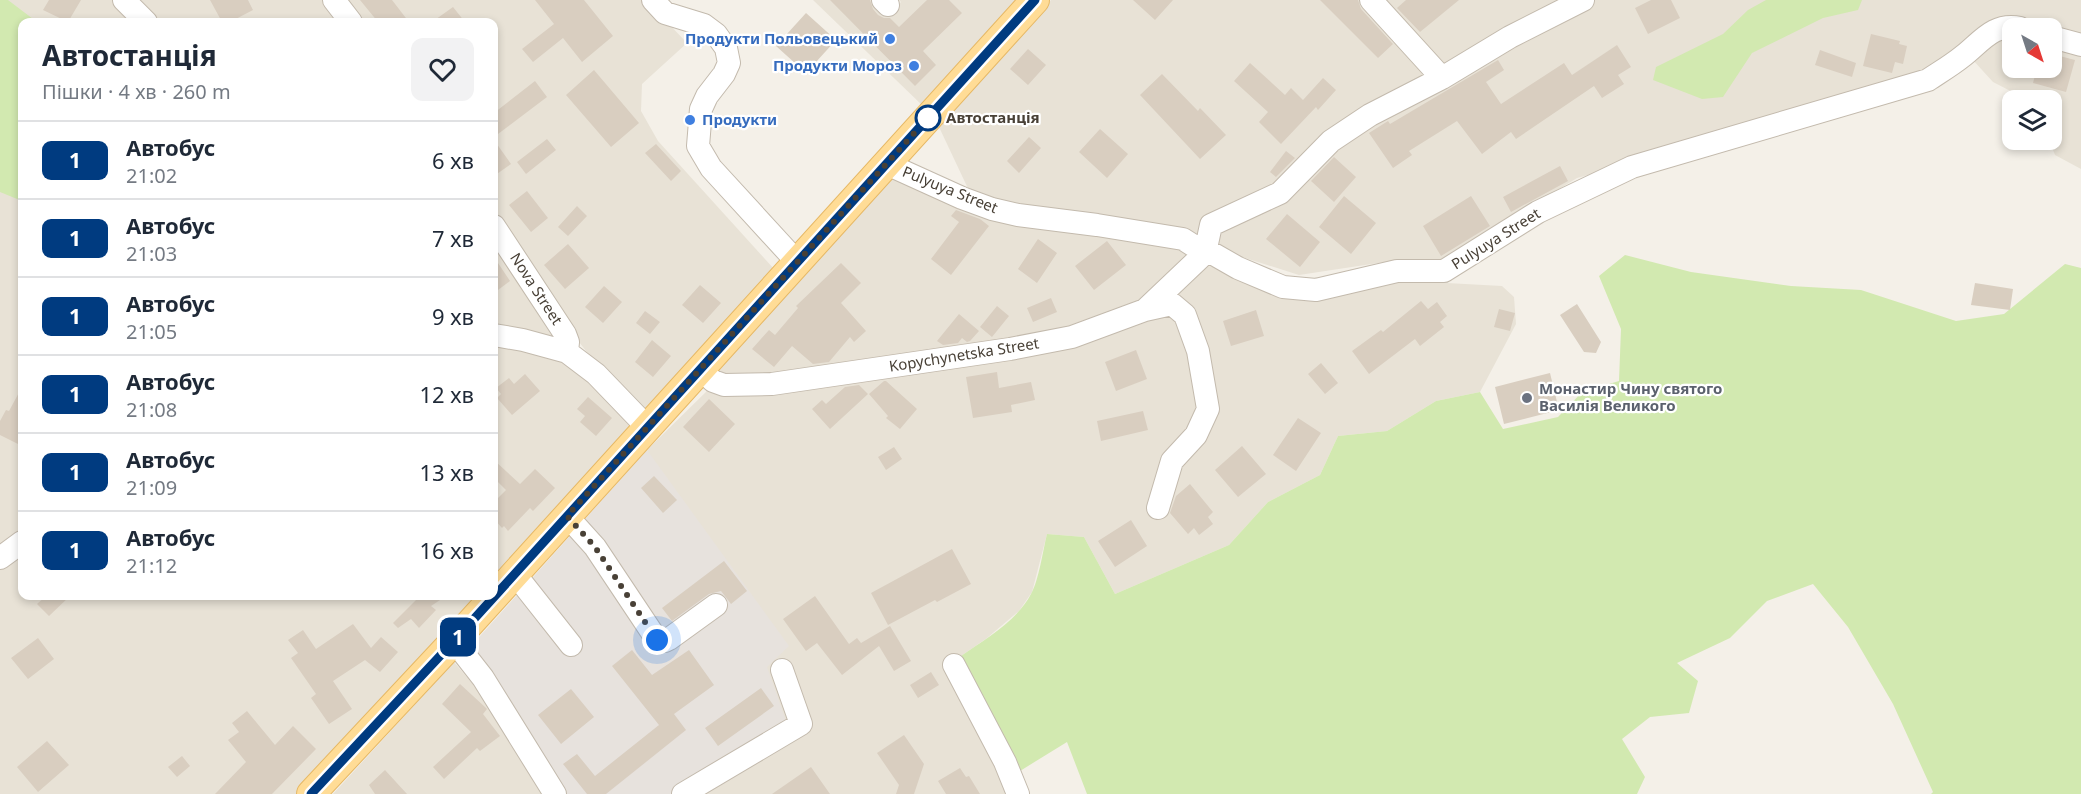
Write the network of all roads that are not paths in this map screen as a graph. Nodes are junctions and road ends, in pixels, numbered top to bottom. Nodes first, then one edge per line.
1 (124, 0) edge
2 (334, 0) edge
3 (653, 0) edge
4 (1035, 0) edge
5 (1371, 0) edge
6 (1583, 0) edge
7 (142, 18) edge
8 (348, 18) edge
9 (2002, 28) edge
10 (2062, 40) edge
11 (2081, 45) edge
12 (1442, 78) junction
13 (887, 164) junction
14 (498, 232) edge
15 (1206, 253) junction
16 (798, 263) junction
17 (1145, 310) junction
18 (498, 336) edge
19 (567, 352) junction
20 (701, 370) junction
21 (648, 428) junction
22 (1158, 508) dead end
23 (567, 516) junction
24 (18, 545) edge
25 (0, 558) edge
26 (515, 574) junction
27 (498, 593) edge
28 (491, 600) edge
29 (716, 605) dead end
30 (454, 641) junction
31 (571, 645) dead end
32 (954, 665) dead end
33 (782, 670) dead end
34 (311, 794) edge
35 (555, 794) edge
36 (683, 794) edge
37 (1018, 794) edge

1 - 7 street
2 - 8 street
3 - 16 street
4 - 13 main road
5 - 12 street
6 - 12 street
9 - 15 street, Pulyuya Street
10 - 11 street
12 - 15 street
13 - 15 street, Pulyuya Street
13 - 16 main road
14 - 19 street, Nova Street
15 - 17 street, Kopychynetska Street
16 - 20 main road
17 - 20 street, Kopychynetska Street
17 - 22 street
18 - 19 street
19 - 21 street
20 - 21 main road
21 - 23 main road
23 - 26 main road
23 - 29 street
24 - 25 street
26 - 27 main road
26 - 31 street
28 - 30 main road
30 - 34 main road
30 - 35 street
32 - 37 street
33 - 36 street

